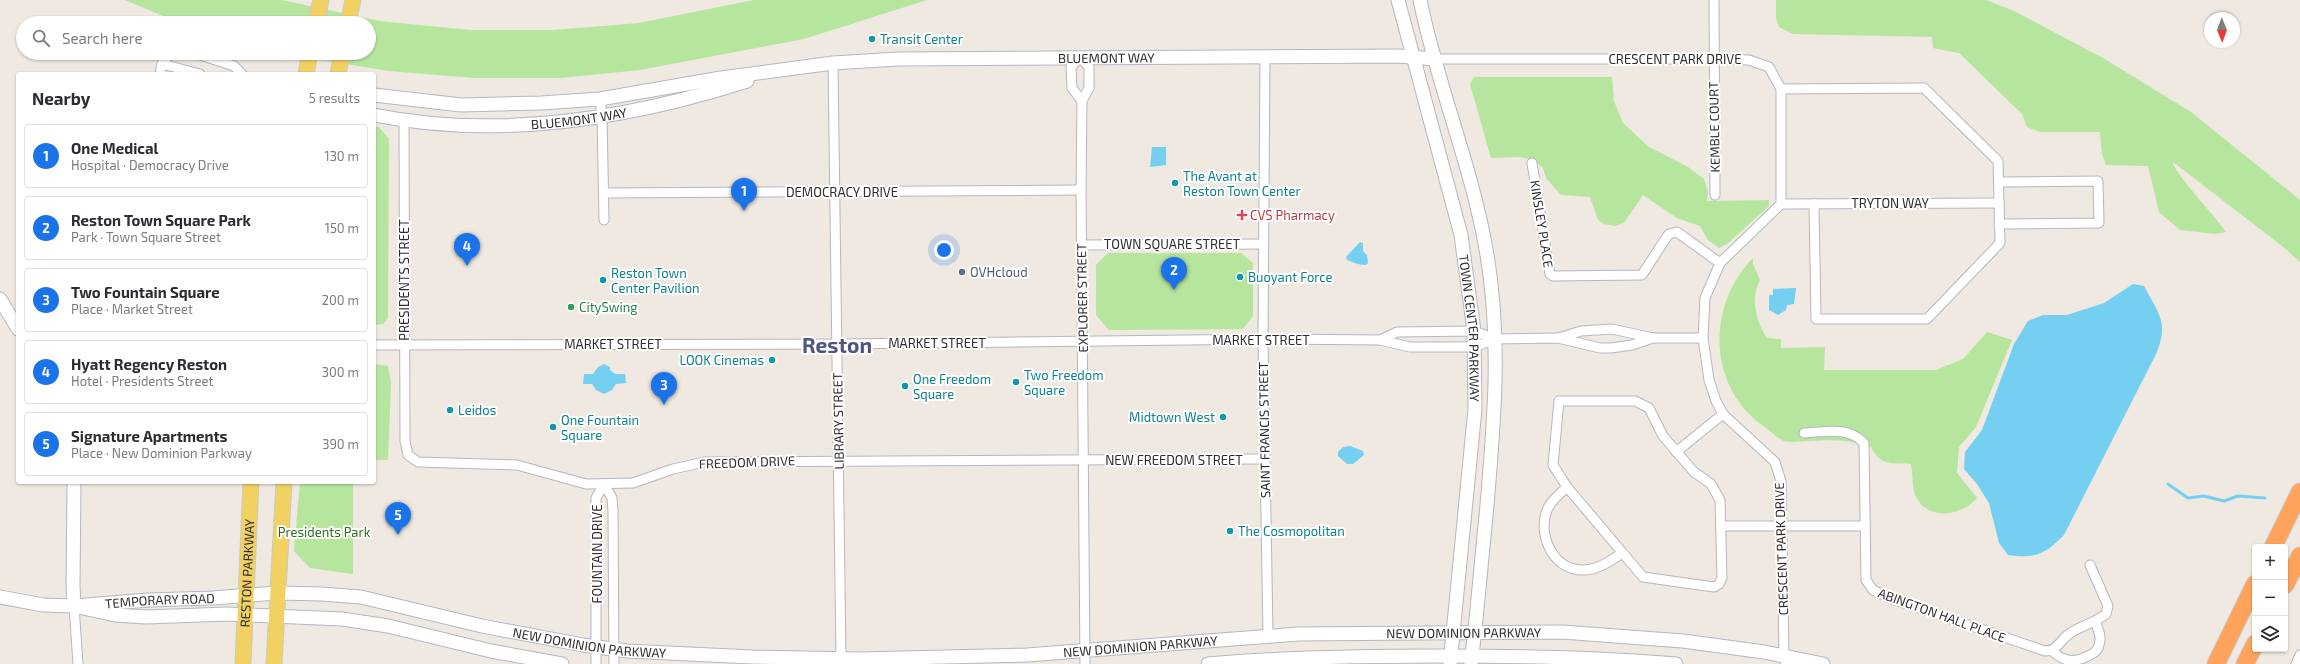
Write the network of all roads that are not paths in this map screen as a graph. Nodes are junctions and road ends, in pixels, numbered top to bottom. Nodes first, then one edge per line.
1 (321, 0) edge
2 (1398, 0) edge
3 (1420, 0) edge
4 (1714, 0) edge
5 (353, 1) edge
6 (318, 16) edge
7 (350, 16) edge
8 (1080, 57) junction
9 (1265, 57) junction
10 (1413, 57) junction
11 (1435, 59) junction
12 (1713, 59) junction
13 (165, 60) edge
14 (216, 60) edge
15 (309, 60) edge
16 (341, 60) edge
17 (833, 63) junction
18 (162, 64) junction
19 (779, 71) junction
20 (160, 72) edge
21 (192, 72) edge
22 (240, 72) edge
23 (306, 72) edge
24 (338, 72) edge
25 (1780, 89) junction
26 (376, 96) edge
27 (600, 98) junction
28 (1082, 101) junction
29 (376, 115) edge
30 (602, 116) junction
31 (404, 119) junction
32 (1532, 163) dead end
33 (1999, 182) junction
34 (1081, 190) junction
35 (835, 192) junction
36 (604, 193) junction
37 (1714, 195) dead end
38 (1999, 202) junction
39 (1781, 204) junction
40 (1814, 204) junction
41 (604, 220) dead end
42 (1999, 224) junction
43 (1263, 244) junction
44 (1081, 245) junction
45 (1720, 264) junction
46 (0, 299) edge
47 (16, 325) edge
48 (1474, 332) junction
49 (1558, 338) junction
50 (1653, 338) junction
51 (1703, 338) junction
52 (1263, 339) junction
53 (1495, 339) junction
54 (1380, 340) junction
55 (1083, 341) junction
56 (837, 344) junction
57 (376, 345) edge
58 (405, 345) junction
59 (1475, 347) junction
60 (1723, 414) junction
61 (1804, 433) dead end
62 (405, 441) joint
63 (1676, 452) junction
64 (1264, 459) junction
65 (838, 460) junction
66 (1084, 460) junction
67 (74, 484) edge
68 (251, 484) edge
69 (284, 484) edge
70 (604, 484) junction
71 (1567, 487) junction
72 (2300, 492) edge
73 (1721, 526) junction
74 (1783, 526) junction
75 (1864, 526) junction
76 (2274, 544) edge
77 (1622, 554) junction
78 (2300, 556) edge
79 (2090, 565) dead end
80 (2288, 580) edge
81 (2252, 590) edge
82 (277, 593) junction
83 (245, 595) junction
84 (0, 597) edge
85 (74, 606) junction
86 (244, 616) junction
87 (276, 616) junction
88 (2095, 621) junction
89 (1455, 632) junction
90 (1474, 632) junction
91 (1268, 635) junction
92 (596, 647) junction
93 (614, 649) junction
94 (1085, 650) junction
95 (2252, 650) edge
96 (2052, 651) junction
97 (2300, 655) edge
98 (841, 658) junction
99 (1451, 660) edge
100 (1471, 660) edge
101 (1784, 661) edge
102 (78, 664) edge
103 (243, 664) edge
104 (274, 664) edge
105 (562, 664) edge
106 (596, 664) edge
107 (614, 664) edge
108 (1085, 664) edge
109 (1208, 664) edge
110 (1676, 664) edge
111 (1823, 664) edge
112 (2216, 664) edge
113 (2245, 664) edge
114 (2296, 664) edge

1 - 6 main road
2 - 10 main road, TOWN CENTER PARKWAY
3 - 11 main road, TOWN CENTER PARKWAY
4 - 12 street, KEMBLE COURT
5 - 7 main road
8 - 9 main road, BLUEMONT WAY
8 - 17 main road, BLUEMONT WAY
8 - 28 street, EXPLORER STREET
8 - 28 street
9 - 10 main road, BLUEMONT WAY
9 - 43 street, SAINT FRANCIS STREET
10 - 11 main road, BLUEMONT WAY
10 - 48 main road, TOWN CENTER PARKWAY
11 - 12 street, CRESCENT PARK DRIVE
11 - 53 main road, TOWN CENTER PARKWAY
12 - 25 street, CRESCENT PARK DRIVE
12 - 37 street, KEMBLE COURT
13 - 18 street
14 - 22 street
15 - 23 main road
16 - 24 main road
17 - 19 main road, BLUEMONT WAY
17 - 35 street, LIBRARY STREET
18 - 20 street
18 - 21 street
19 - 27 main road, BLUEMONT WAY
19 - 30 main road, BLUEMONT WAY
25 - 33 street
25 - 39 street, CRESCENT PARK DRIVE
26 - 27 main road, BLUEMONT WAY
27 - 30 street
28 - 34 street, EXPLORER STREET
29 - 31 main road, BLUEMONT WAY
30 - 31 main road, BLUEMONT WAY
30 - 36 street
31 - 58 street, PRESIDENTS STREET
32 - 45 street, KINSLEY PLACE
33 - 38 street
33 - 42 street
34 - 35 street, DEMOCRACY DRIVE
34 - 44 street, EXPLORER STREET
35 - 36 street, DEMOCRACY DRIVE
35 - 56 street, LIBRARY STREET
36 - 41 street
38 - 40 street, TRYTON WAY
38 - 42 street
39 - 40 street, TRYTON WAY
39 - 45 street, CRESCENT PARK DRIVE
40 - 42 street
43 - 44 street, TOWN SQUARE STREET
43 - 52 street, SAINT FRANCIS STREET
44 - 55 street, EXPLORER STREET
45 - 51 street, CRESCENT PARK DRIVE
46 - 47 main road
48 - 53 street, MARKET STREET
48 - 54 street, MARKET STREET
48 - 59 main road, TOWN CENTER PARKWAY
49 - 50 street, MARKET STREET
49 - 50 street, MARKET STREET
49 - 53 street, MARKET STREET
50 - 51 street, MARKET STREET
51 - 60 street, CRESCENT PARK DRIVE
52 - 54 street, MARKET STREET
52 - 55 street, MARKET STREET
52 - 64 street, SAINT FRANCIS STREET
53 - 59 street, MARKET STREET
53 - 90 main road, TOWN CENTER PARKWAY
54 - 59 street, MARKET STREET
55 - 56 street, MARKET STREET
55 - 66 street, EXPLORER STREET
56 - 58 street, MARKET STREET
56 - 65 street, LIBRARY STREET
57 - 58 street, MARKET STREET
58 - 62 street, PRESIDENTS STREET
59 - 89 main road, TOWN CENTER PARKWAY
60 - 63 street
60 - 74 street, CRESCENT PARK DRIVE
61 - 75 street, ABINGTON HALL PLACE
62 - 70 street, FREEDOM DRIVE
63 - 71 street
63 - 73 street
64 - 66 street, NEW FREEDOM STREET
64 - 91 street, SAINT FRANCIS STREET
65 - 66 street, FREEDOM DRIVE
65 - 70 street, FREEDOM DRIVE
65 - 98 street, LIBRARY STREET
66 - 94 street, EXPLORER STREET
67 - 85 main road
68 - 83 main road, RESTON PARKWAY
69 - 82 main road
70 - 92 street, FOUNTAIN DRIVE
70 - 93 street, FOUNTAIN DRIVE
71 - 77 street
71 - 77 street
72 - 76 highway
73 - 74 street
73 - 77 street
74 - 75 street
74 - 101 street, CRESCENT PARK DRIVE
75 - 96 street, ABINGTON HALL PLACE
78 - 80 highway
79 - 88 street
81 - 112 highway
82 - 83 main road, NEW DOMINION PARKWAY
82 - 87 main road
82 - 92 main road, NEW DOMINION PARKWAY
83 - 85 main road, TEMPORARY ROAD
83 - 86 main road, RESTON PARKWAY
84 - 85 main road, TEMPORARY ROAD
85 - 86 main road, TEMPORARY ROAD
85 - 102 street
86 - 87 main road, NEW DOMINION PARKWAY
86 - 103 main road, RESTON PARKWAY
87 - 104 main road
87 - 105 main road, NEW DOMINION PARKWAY
88 - 96 street
88 - 96 street, ABINGTON HALL PLACE
89 - 90 main road, NEW DOMINION PARKWAY
89 - 91 main road, NEW DOMINION PARKWAY
89 - 99 main road, TOWN CENTER PARKWAY
90 - 100 main road, TOWN CENTER PARKWAY
90 - 101 main road, NEW DOMINION PARKWAY
91 - 94 main road, NEW DOMINION PARKWAY
92 - 93 main road, NEW DOMINION PARKWAY
92 - 106 street, FOUNTAIN DRIVE
93 - 98 main road, NEW DOMINION PARKWAY
93 - 107 street, FOUNTAIN DRIVE
94 - 98 main road, NEW DOMINION PARKWAY
94 - 108 street, EXPLORER STREET
95 - 113 highway
97 - 114 street
99 - 100 main road, NEW DOMINION PARKWAY
99 - 109 main road, NEW DOMINION PARKWAY
100 - 110 main road, NEW DOMINION PARKWAY
101 - 111 main road, NEW DOMINION PARKWAY

